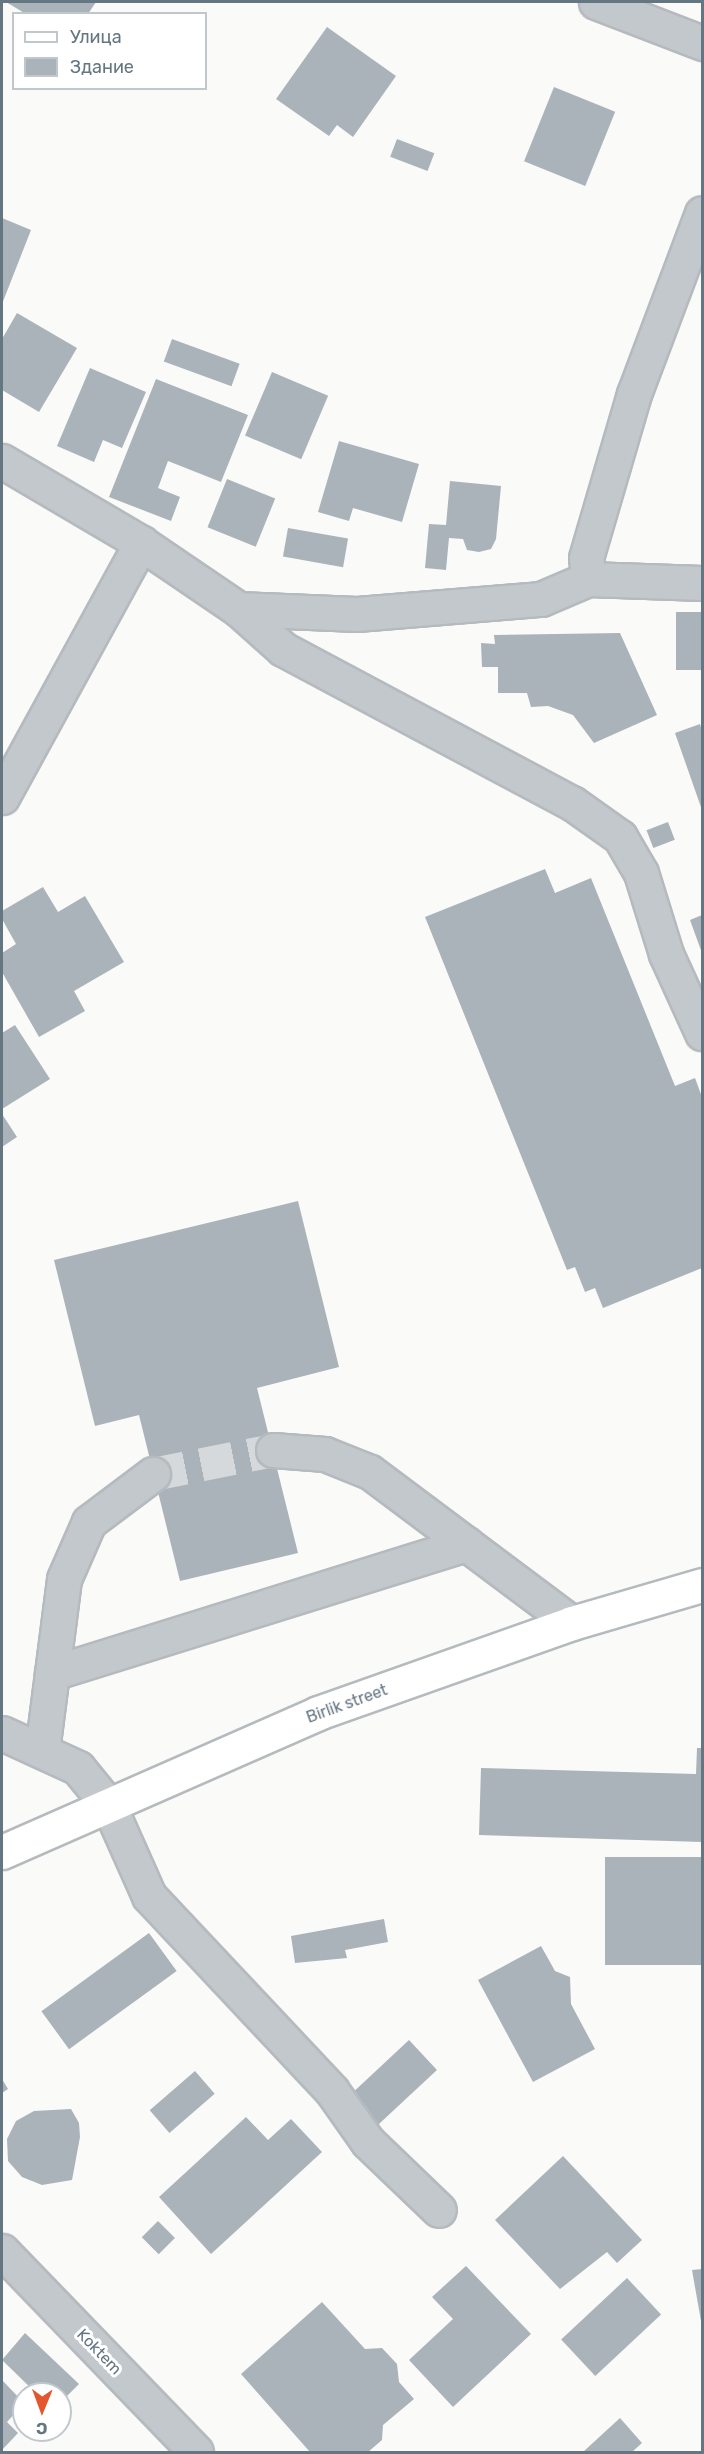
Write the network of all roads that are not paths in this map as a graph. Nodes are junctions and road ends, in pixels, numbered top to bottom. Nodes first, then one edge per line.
1 (596, 2) edge
2 (702, 43) edge
3 (702, 213) edge
4 (2, 461) edge
5 (141, 543) junction
6 (588, 579) junction
7 (702, 583) edge
8 (238, 609) junction
9 (2, 796) edge
10 (702, 1033) edge
11 (273, 1450) tunnel mouth
12 (153, 1474) tunnel mouth
13 (466, 1544) junction
14 (702, 1585) edge
15 (572, 1623) junction
16 (52, 1673) junction
17 (2, 1733) edge
18 (42, 1751) junction
19 (109, 1806) junction
20 (2, 1852) edge
21 (439, 2210) dead end
22 (2, 2251) edge
23 (196, 2452) edge

1 - 2 street
3 - 6 street
4 - 5 street
5 - 8 street
5 - 9 street
6 - 7 street
6 - 8 street
8 - 10 street
11 - 13 street
12 - 16 street
13 - 15 street
13 - 16 street
14 - 15 main road, Birlik street
15 - 19 main road, Birlik street
16 - 18 street
17 - 18 street
18 - 19 street
19 - 20 main road, Birlik street
19 - 21 street
22 - 23 street, Koktem

